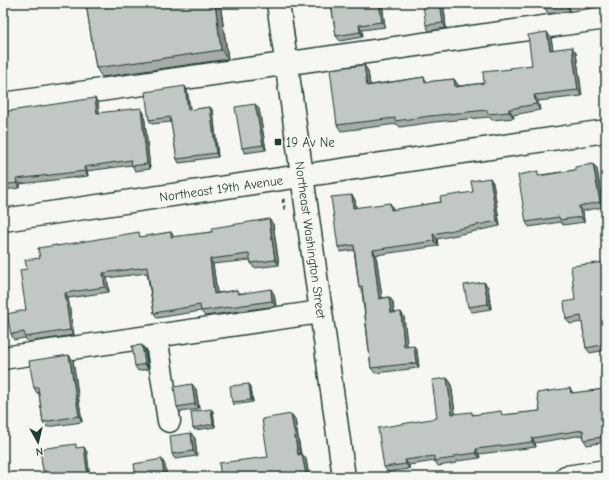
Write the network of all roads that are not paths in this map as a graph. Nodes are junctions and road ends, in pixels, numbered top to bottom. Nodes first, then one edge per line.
1 (278, 3) edge
2 (606, 18) edge
3 (286, 63) junction
4 (3, 104) edge
5 (606, 131) edge
6 (301, 176) junction
7 (3, 220) edge
8 (320, 312) junction
9 (156, 336) junction
10 (3, 358) edge
11 (169, 421) dead end
12 (606, 471) edge
13 (344, 477) edge
14 (566, 477) edge

1 - 3 street, Northeast Washington Street
2 - 3 street
3 - 4 street
3 - 6 street, Northeast Washington Street
5 - 6 street, Northeast 19th Avenue
6 - 7 street, Northeast 19th Avenue
6 - 8 street, Northeast Washington Street
8 - 9 street
8 - 13 street, Northeast Washington Street
9 - 10 street
9 - 11 street
12 - 14 street

